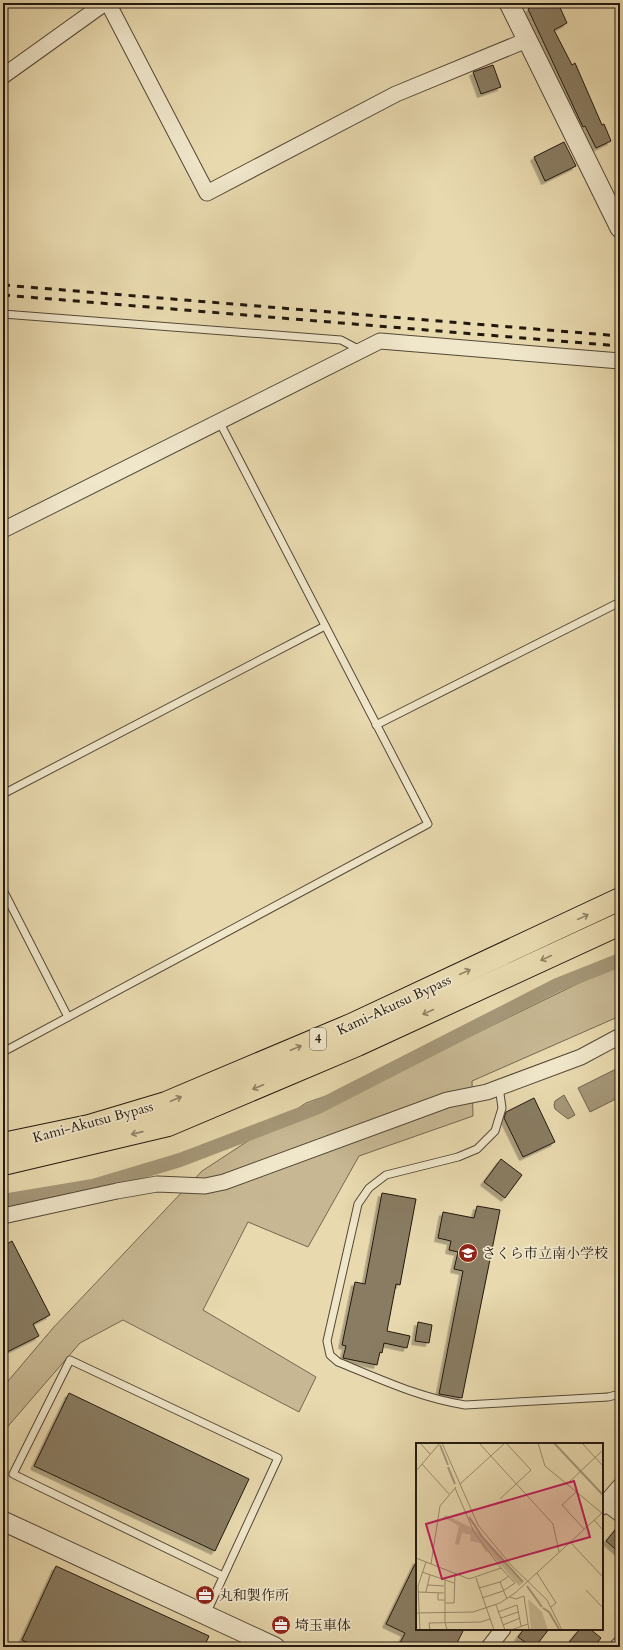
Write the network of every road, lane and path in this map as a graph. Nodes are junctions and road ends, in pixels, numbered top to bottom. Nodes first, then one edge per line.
1 (106, 3) edge
2 (509, 3) edge
3 (527, 40) junction
4 (4, 73) edge
5 (618, 221) edge
6 (3, 314) edge
7 (360, 350) junction
8 (620, 361) edge
9 (219, 421) junction
10 (3, 530) edge
11 (620, 602) edge
12 (325, 626) junction
13 (376, 725) junction
14 (3, 794) edge
15 (3, 890) edge
16 (620, 899) edge
17 (620, 924) edge
18 (68, 1017) junction
19 (620, 1036) edge
20 (3, 1052) edge
21 (499, 1087) junction
22 (3, 1144) edge
23 (3, 1164) edge
24 (3, 1216) edge
25 (620, 1394) edge
26 (620, 1486) edge
27 (603, 1505) edge
28 (620, 1514) edge
29 (3, 1521) edge
30 (223, 1576) junction
31 (205, 1614) junction
32 (502, 1630) edge
33 (253, 1642) edge
34 (620, 1644) edge
35 (275, 1647) edge
36 (489, 1647) edge
37 (617, 1647) edge

1 - 3 street
1 - 4 street
2 - 3 street
3 - 5 street
6 - 7 lane
7 - 8 street
7 - 9 street
9 - 10 street
9 - 12 lane
11 - 13 lane
12 - 13 lane
12 - 14 lane
13 - 18 lane
15 - 18 lane
22 -> 16 highway, Kami-Akutsu Bypass / 4
17 -> 23 highway, Kami-Akutsu Bypass / 4
18 - 20 lane
19 - 21 street
21 - 24 street
21 - 25 lane
26 - 27 street
27 - 28 street
29 - 31 street
30 - 30 lane
30 - 31 lane
31 - 33 street
32 - 36 street
33 - 35 street
34 - 37 street

